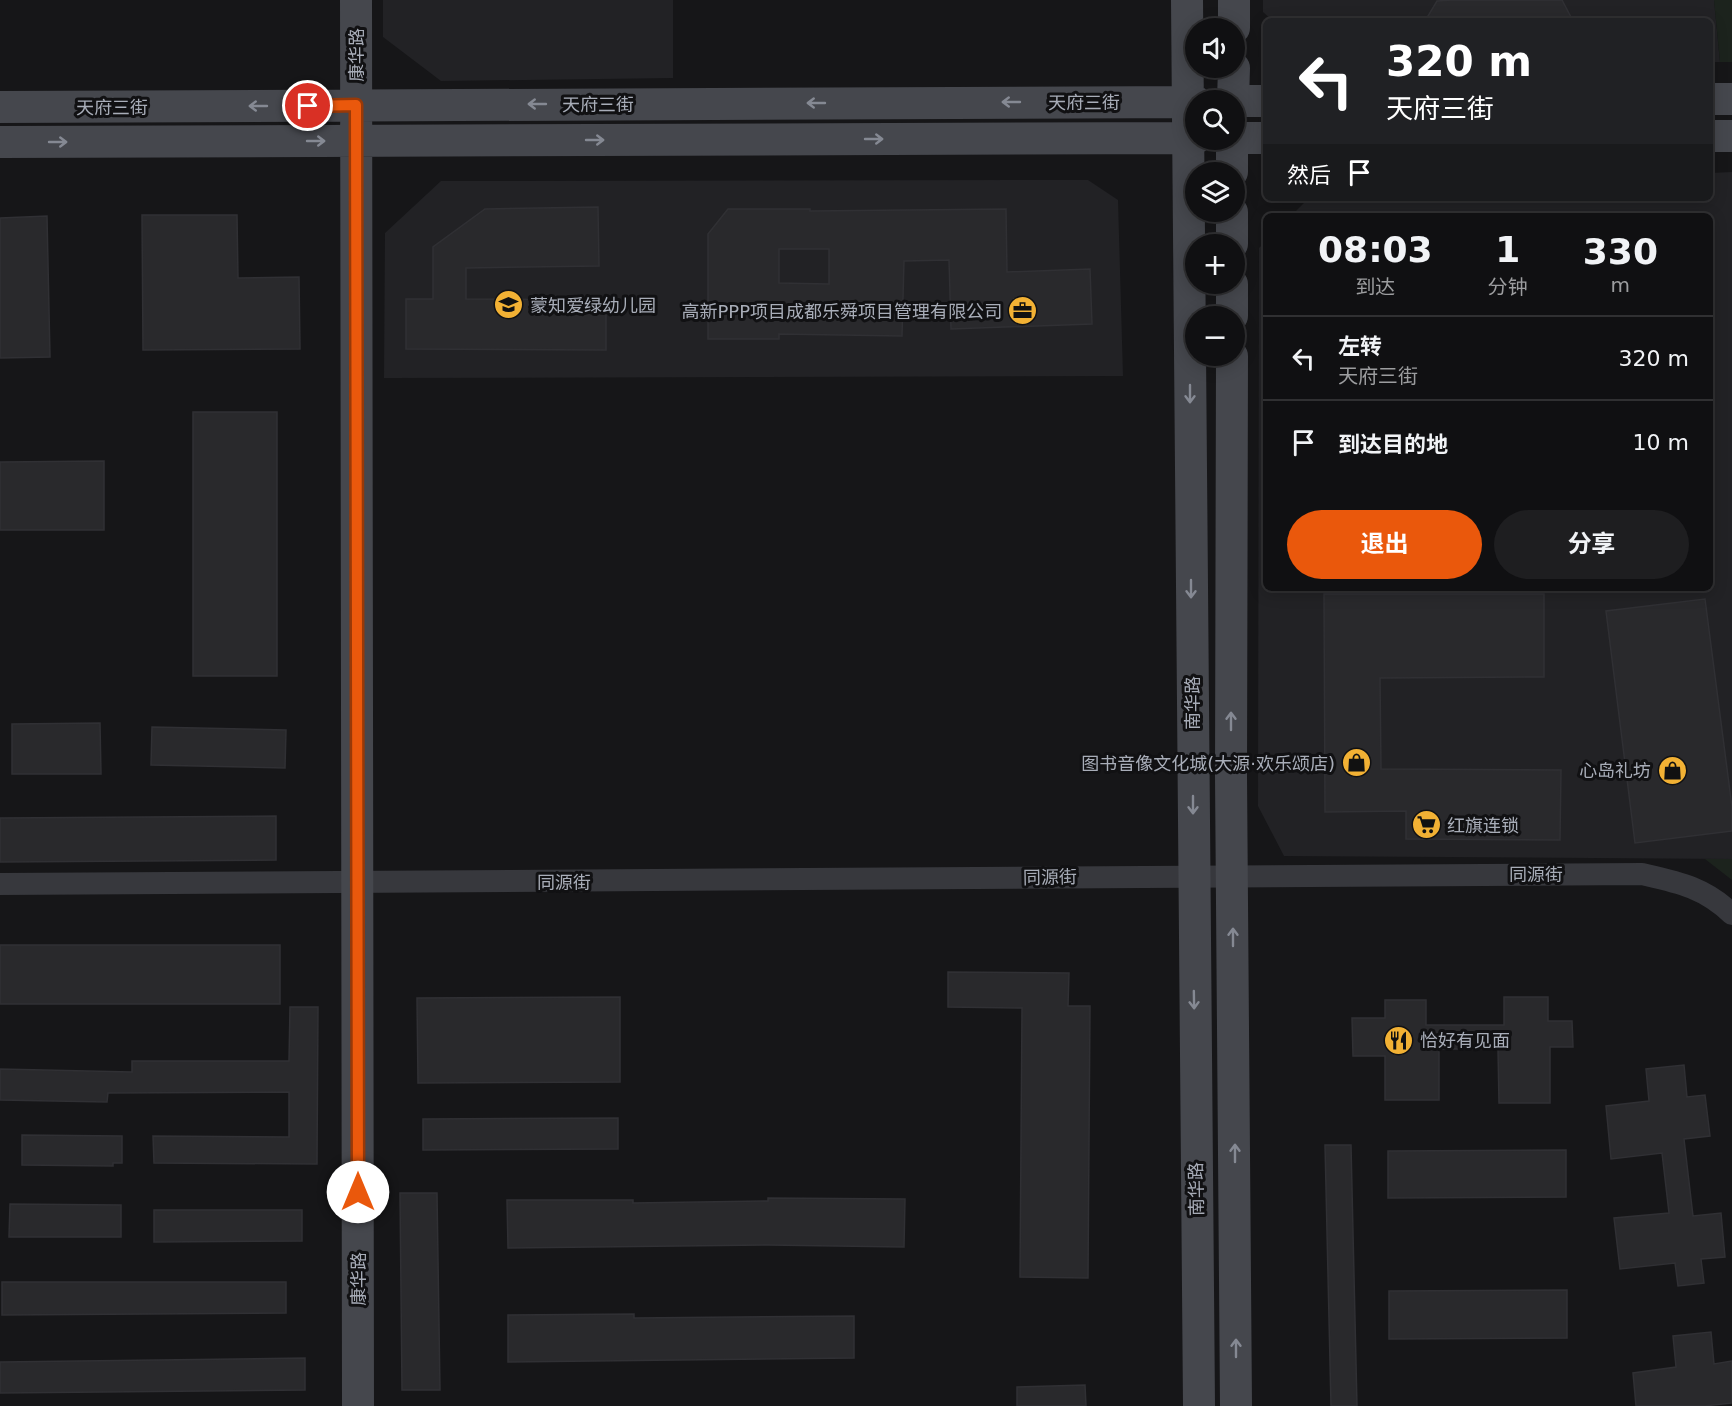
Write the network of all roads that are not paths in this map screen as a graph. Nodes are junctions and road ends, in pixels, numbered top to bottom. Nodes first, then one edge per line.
1 (356, 0) edge
2 (1187, 0) edge
3 (1234, 0) edge
4 (1234, 18) edge
5 (1191, 90) edge
6 (1713, 99) edge
7 (1732, 99) edge
8 (1245, 101) edge
9 (1263, 101) edge
10 (1185, 102) edge
11 (356, 105) junction
12 (0, 107) edge
13 (1713, 136) edge
14 (1732, 136) edge
15 (1185, 138) edge
16 (1263, 138) edge
17 (1245, 139) edge
18 (356, 141) junction
19 (0, 142) edge
20 (1192, 150) edge
21 (1232, 366) edge
22 (1193, 875) junction
23 (1233, 875) junction
24 (357, 881) junction
25 (0, 884) edge
26 (1732, 914) edge
27 (358, 1406) edge
28 (1198, 1406) edge
29 (1236, 1406) edge

1 - 11 street, 康华路
2 - 5 street, 南华路
3 - 4 street
6 - 7 street
8 - 9 street
10 -> 11 street, 天府三街
11 -> 12 street, 天府三街
11 - 18 street, 康华路
13 - 14 street
18 -> 15 street, 天府三街
16 - 17 street
19 -> 18 street, 天府三街
18 - 24 street, 康华路
20 -> 22 street, 南华路
23 -> 21 street
22 - 23 street, 同源街
22 - 24 street, 同源街
22 -> 28 street, 南华路
23 - 26 street, 同源街
29 -> 23 street
24 - 25 street, 同源街
24 - 27 street, 康华路

